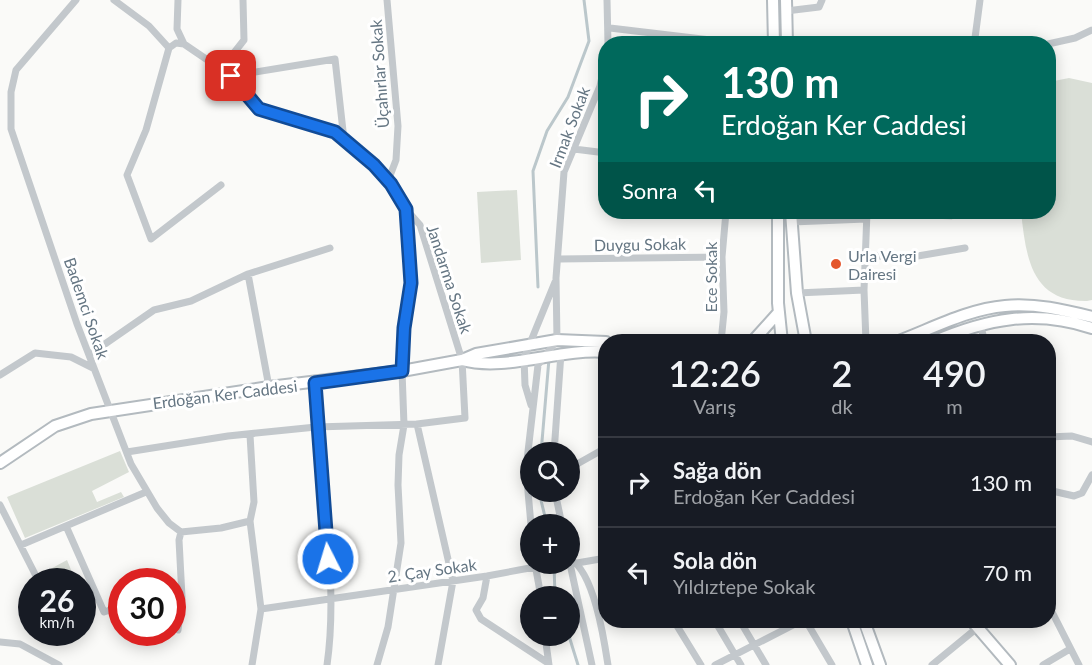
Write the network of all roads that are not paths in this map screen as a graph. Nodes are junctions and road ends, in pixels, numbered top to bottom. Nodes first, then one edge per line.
1 (76, 0) edge
2 (114, 0) edge
3 (178, 0) edge
4 (243, 0) edge
5 (387, 0) edge
6 (607, 0) edge
7 (773, 0) edge
8 (822, 0) edge
9 (980, 0) edge
10 (786, 6) edge
11 (610, 28) junction
12 (1092, 30) edge
13 (609, 36) edge
14 (674, 36) edge
15 (774, 36) edge
16 (787, 36) edge
17 (975, 36) edge
18 (1056, 42) edge
19 (184, 44) junction
20 (169, 48) junction
21 (222, 68) junction
22 (231, 76) junction
23 (598, 97) edge
24 (344, 140) junction
25 (574, 149) junction
26 (598, 152) edge
27 (388, 181) junction
28 (221, 185) dead end
29 (406, 209) junction
30 (725, 219) edge
31 (778, 219) edge
32 (792, 219) edge
33 (866, 219) edge
34 (330, 248) dead end
35 (965, 248) dead end
36 (865, 255) junction
37 (722, 257) junction
38 (559, 259) junction
39 (248, 274) junction
40 (556, 278) junction
41 (864, 290) junction
42 (797, 293) junction
43 (779, 312) junction
44 (1092, 317) edge
45 (980, 324) junction
46 (1092, 328) edge
47 (722, 334) edge
48 (759, 334) edge
49 (781, 334) edge
50 (805, 334) edge
51 (866, 334) edge
52 (917, 334) edge
53 (954, 334) edge
54 (983, 334) edge
55 (556, 340) junction
56 (598, 342) edge
57 (528, 346) junction
58 (598, 352) edge
59 (561, 353) junction
60 (89, 355) junction
61 (547, 355) junction
62 (524, 358) junction
63 (462, 360) junction
64 (93, 368) junction
65 (402, 371) junction
66 (0, 375) edge
67 (315, 383) junction
68 (269, 387) junction
69 (531, 407) junction
70 (109, 412) junction
71 (404, 424) junction
72 (417, 424) junction
73 (316, 427) junction
74 (250, 435) junction
75 (1056, 437) edge
76 (555, 442) edge
77 (1092, 442) edge
78 (127, 452) junction
79 (598, 452) edge
80 (580, 462) edge
81 (0, 463) edge
82 (1092, 475) edge
83 (146, 492) junction
84 (1056, 492) edge
85 (0, 505) edge
86 (530, 514) edge
87 (250, 521) junction
88 (66, 526) junction
89 (181, 532) junction
90 (21, 545) junction
91 (598, 560) edge
92 (580, 563) edge
93 (32, 568) edge
94 (180, 568) edge
95 (520, 568) edge
96 (577, 574) edge
97 (580, 574) edge
98 (487, 576) junction
99 (453, 581) junction
100 (394, 589) junction
101 (332, 598) junction
102 (261, 609) junction
103 (108, 611) edge
104 (598, 617) edge
105 (1056, 620) edge
106 (600, 628) edge
107 (678, 628) edge
108 (719, 628) edge
109 (744, 628) edge
110 (788, 628) edge
111 (811, 628) edge
112 (854, 628) edge
113 (867, 628) edge
114 (971, 628) edge
115 (977, 628) edge
116 (0, 642) edge
117 (546, 646) edge
118 (753, 646) junction
119 (1070, 649) junction
120 (735, 653) junction
121 (549, 664) edge
122 (59, 665) edge
123 (252, 665) edge
124 (327, 665) edge
125 (377, 665) edge
126 (438, 665) edge
127 (592, 665) edge
128 (608, 665) edge
129 (701, 665) edge
130 (715, 665) edge
131 (741, 665) edge
132 (766, 665) edge
133 (832, 665) edge
134 (867, 665) edge
135 (880, 665) edge
136 (933, 665) edge
137 (1010, 665) edge
138 (1043, 665) edge
139 (1079, 665) edge

1 - 60 street, Bademci Sokak
2 - 20 street
3 - 19 street
4 - 21 street
5 - 27 street, Üçahırlar Sokak
6 - 11 street
7 - 15 main road
8 - 10 street
9 - 17 street
10 - 16 main road
11 - 13 street
11 - 14 street
12 - 18 street
19 - 20 street
19 - 21 street, Jandarma Sokak
20 - 28 street
21 - 22 street, Jandarma Sokak
22 - 24 street, Jandarma Sokak
22 - 24 street
23 - 25 street, Irmak Sokak
24 - 27 street, Jandarma Sokak
25 - 26 street
25 - 38 street, Irmak Sokak
27 - 29 street, Jandarma Sokak
29 - 63 street, Jandarma Sokak
29 - 65 street
30 - 37 street, Ece Sokak
31 - 43 main road
32 - 42 main road
33 - 36 street
34 - 39 street
35 - 36 street
36 - 41 street
37 - 38 street, Duygu Sokak
37 - 47 street, Ece Sokak
38 - 40 street, Irmak Sokak
39 - 60 street
39 - 68 street
40 - 55 street
40 - 57 street
41 - 42 street
41 - 51 street
42 - 50 main road
43 - 48 main road
43 - 49 main road
44 - 52 main road
45 - 46 main road
45 - 53 main road
45 - 54 street
55 - 56 main road, Erdoğan Ker Caddesi
55 - 57 main road, Erdoğan Ker Caddesi
55 - 61 street
57 - 62 street
57 - 63 main road, Erdoğan Ker Caddesi
58 - 59 main road, Erdoğan Ker Caddesi
59 - 61 main road, Erdoğan Ker Caddesi
59 - 76 street
60 - 64 street, Bademci Sokak
61 - 62 main road, Erdoğan Ker Caddesi
61 - 69 street
62 - 63 main road, Erdoğan Ker Caddesi
62 - 69 street
63 - 65 main road, Erdoğan Ker Caddesi
63 - 72 street, Jandarma Sokak
64 - 66 street
64 - 70 street, Bademci Sokak
65 - 67 main road, Erdoğan Ker Caddesi
65 - 71 street
67 - 68 main road, Erdoğan Ker Caddesi
67 - 73 street
68 - 70 main road, Erdoğan Ker Caddesi
69 - 86 street
70 - 78 street, Bademci Sokak
70 - 81 main road, Erdoğan Ker Caddesi
71 - 72 street
71 - 73 street
71 - 100 street
72 - 99 street
73 - 74 street
73 - 101 street
74 - 78 street
74 - 87 street
75 - 77 street
78 - 83 street, Bademci Sokak
79 - 80 street
82 - 84 street
83 - 88 street
83 - 89 street, Bademci Sokak
85 - 90 street
87 - 89 street
87 - 102 street
88 - 90 street
88 - 103 street
89 - 94 street
90 - 93 street
91 - 92 street
95 - 98 street, 2. Çay Sokak
96 - 127 street
97 - 104 street
98 - 99 street, 2. Çay Sokak
98 - 121 street
99 - 100 street, 2. Çay Sokak
99 - 126 street
100 - 101 street, 2. Çay Sokak
100 - 125 street
101 - 102 street, 2. Çay Sokak
101 - 124 street
102 - 123 street
105 - 119 street
106 - 128 street
107 - 129 street
108 - 120 street
109 - 118 street
110 - 118 street
111 - 133 street
112 - 134 main road
113 - 135 main road
114 - 136 street
115 - 137 main road
116 - 122 street
117 - 121 street
118 - 120 street
118 - 132 street
119 - 138 street
119 - 139 street
120 - 130 street
120 - 131 street

